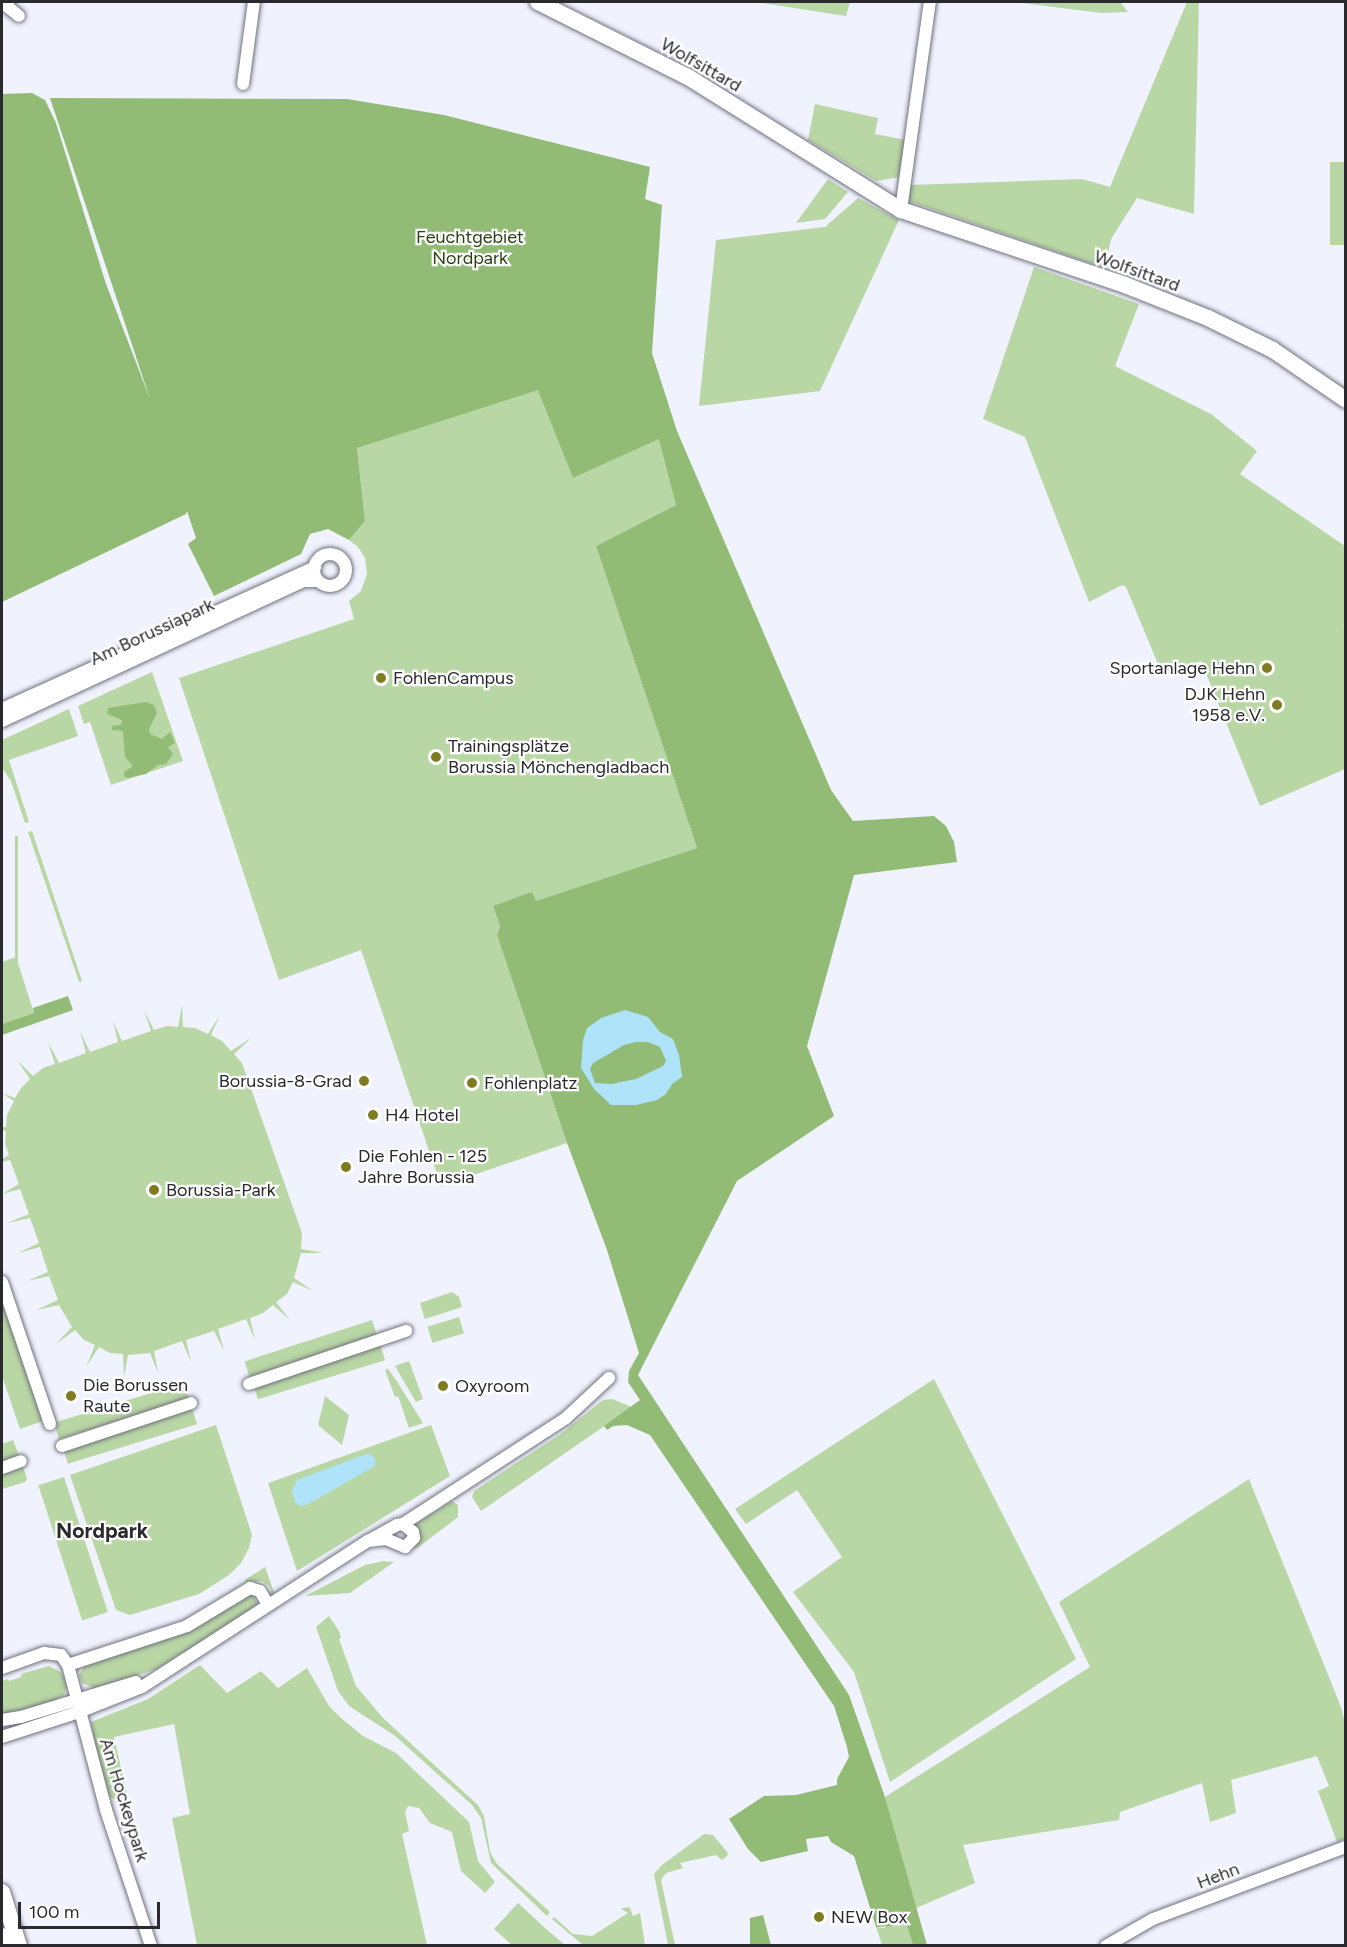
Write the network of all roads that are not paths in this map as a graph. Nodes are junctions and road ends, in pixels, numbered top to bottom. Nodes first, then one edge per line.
1 (8, 2) edge
2 (254, 2) edge
3 (537, 2) edge
4 (930, 2) edge
5 (20, 16) dead end
6 (243, 84) dead end
7 (901, 210) junction
8 (1346, 400) edge
9 (315, 567) junction
10 (318, 581) junction
11 (2, 709) edge
12 (2, 721) edge
13 (2, 1282) edge
14 (406, 1331) dead end
15 (609, 1378) dead end
16 (249, 1384) dead end
17 (191, 1403) dead end
18 (50, 1424) dead end
19 (62, 1446) dead end
20 (21, 1461) dead end
21 (2, 1468) edge
22 (403, 1524) junction
23 (368, 1541) junction
24 (268, 1605) junction
25 (68, 1665) junction
26 (2, 1668) edge
27 (163, 1674) junction
28 (78, 1699) junction
29 (79, 1712) junction
30 (2, 1720) edge
31 (2, 1737) edge
32 (1346, 1846) edge
33 (2, 1892) edge
34 (2, 1936) edge
35 (5, 1946) edge
36 (19, 1946) edge
37 (151, 1946) edge
38 (1106, 1946) edge

1 - 5 street
2 - 6 street
3 - 7 street, Wolfsittard
4 - 7 street
7 - 8 street, Wolfsittard
9 - 10 street
9 - 10 street, Am Borussiapark
9 - 11 street, Am Borussiapark
10 - 12 street, Am Borussiapark
13 - 18 street
14 - 16 street
15 - 22 street
17 - 19 street
20 - 21 street
22 - 23 street
22 - 23 street
23 - 24 street
24 - 25 street
24 - 27 street
25 - 26 street
25 - 28 street, Am Hockeypark
27 - 28 street
27 - 29 street
28 - 29 street, Am Hockeypark
28 - 30 street
29 - 31 street
29 - 37 street, Am Hockeypark
32 - 38 street, Hehn
33 - 36 street
34 - 35 street

